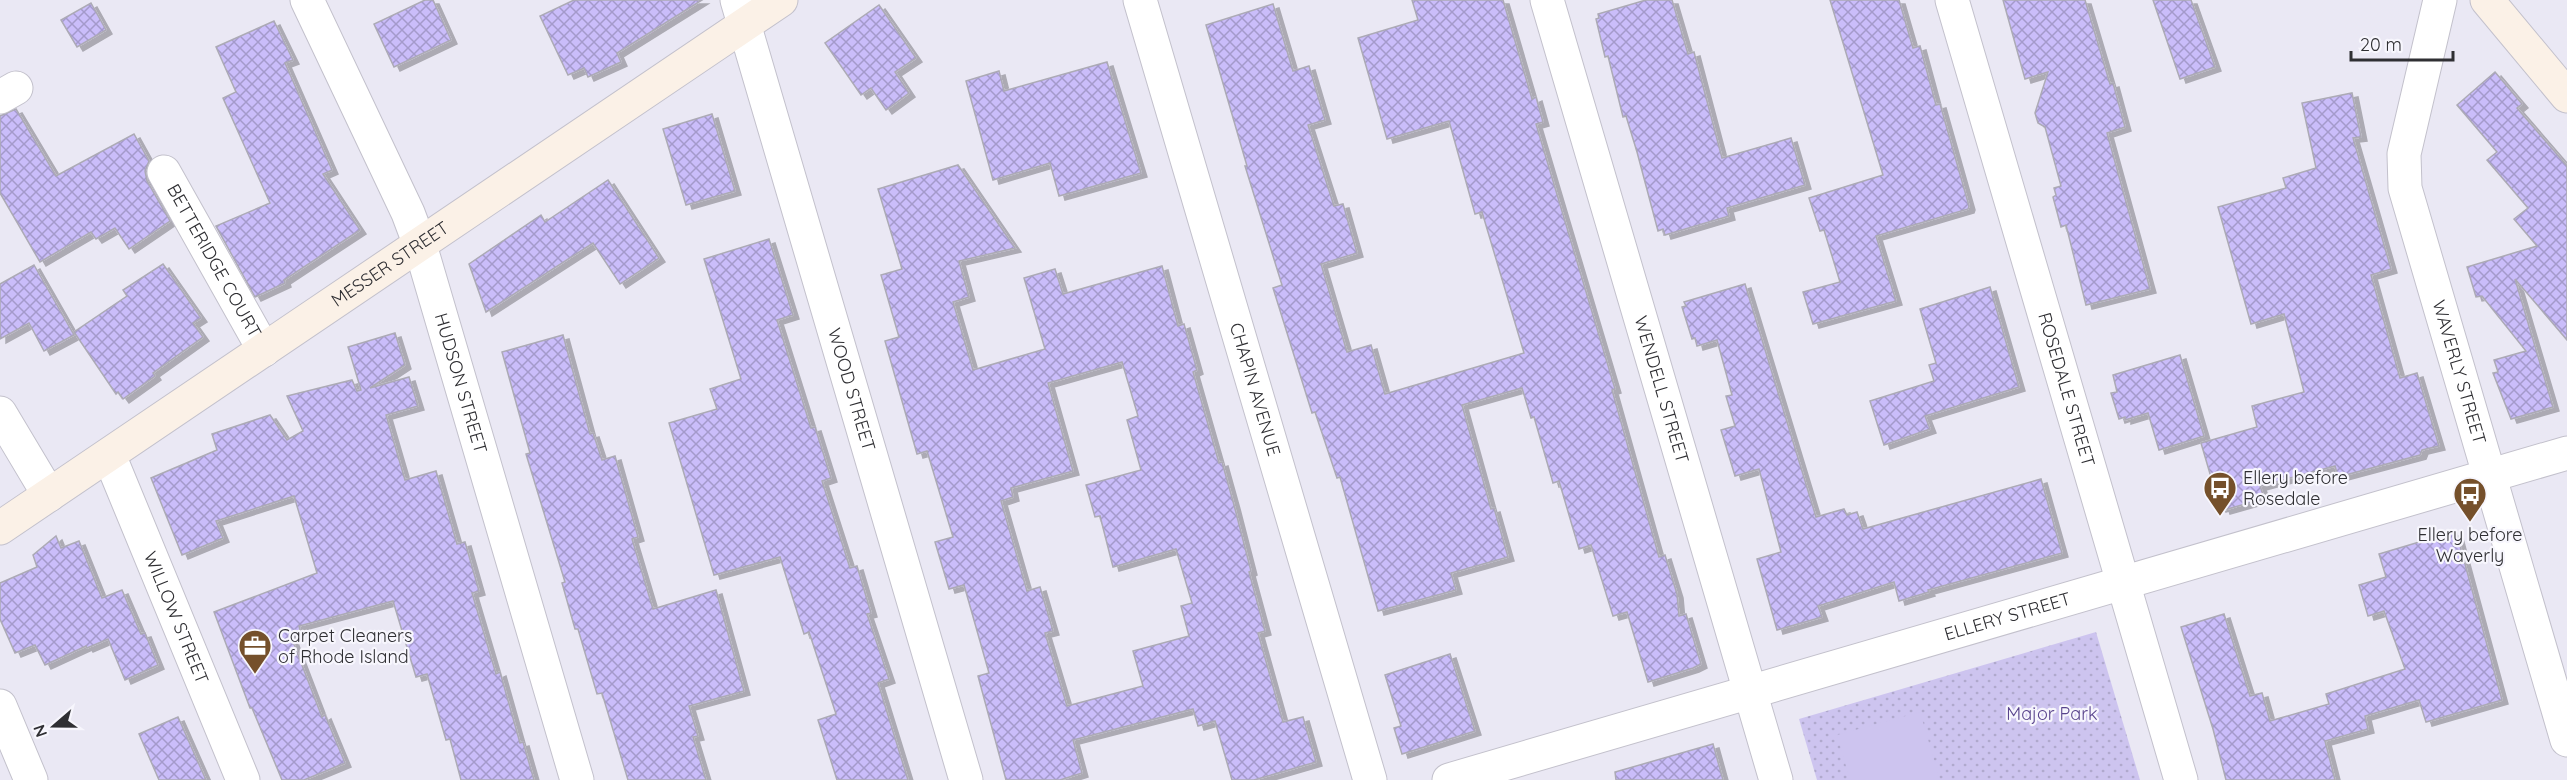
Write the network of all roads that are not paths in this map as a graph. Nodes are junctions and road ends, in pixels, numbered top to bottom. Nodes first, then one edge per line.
1 (307, 0) edge
2 (781, 0) edge
3 (1140, 0) edge
4 (1547, 0) edge
5 (1952, 0) edge
6 (2440, 0) edge
7 (2487, 0) edge
8 (741, 12) edge
9 (2567, 96) edge
10 (164, 172) dead end
11 (420, 245) junction
12 (264, 350) junction
13 (0, 413) edge
14 (2567, 453) edge
15 (109, 455) junction
16 (2489, 476) junction
17 (49, 495) junction
18 (0, 528) edge
19 (2123, 583) junction
20 (1749, 692) junction
21 (0, 706) edge
22 (2567, 740) edge
23 (31, 780) edge
24 (243, 780) edge
25 (577, 780) edge
26 (966, 780) edge
27 (1370, 780) edge
28 (1449, 780) edge
29 (1776, 780) edge
30 (2181, 780) edge

1 - 11 street, HUDSON STREET
2 - 8 street, MESSER STREET
3 - 27 street, CHAPIN AVENUE
4 - 20 street, WENDELL STREET
5 - 19 street, ROSEDALE STREET
6 - 16 street, WAVERLY STREET
7 - 9 street
8 - 11 street, MESSER STREET
8 - 26 street, WOOD STREET
10 - 12 street, BETTERIDGE COURT
11 - 12 street, MESSER STREET
11 - 25 street, HUDSON STREET
12 - 15 street, MESSER STREET
13 - 17 street
14 - 16 street, ELLERY STREET
15 - 17 street, MESSER STREET
15 - 24 street, WILLOW STREET
16 - 19 street, ELLERY STREET
16 - 22 street, WAVERLY STREET
17 - 18 street, MESSER STREET
19 - 20 street, ELLERY STREET
19 - 30 street, ROSEDALE STREET
20 - 28 street, ELLERY STREET
20 - 29 street, WENDELL STREET
21 - 23 street

